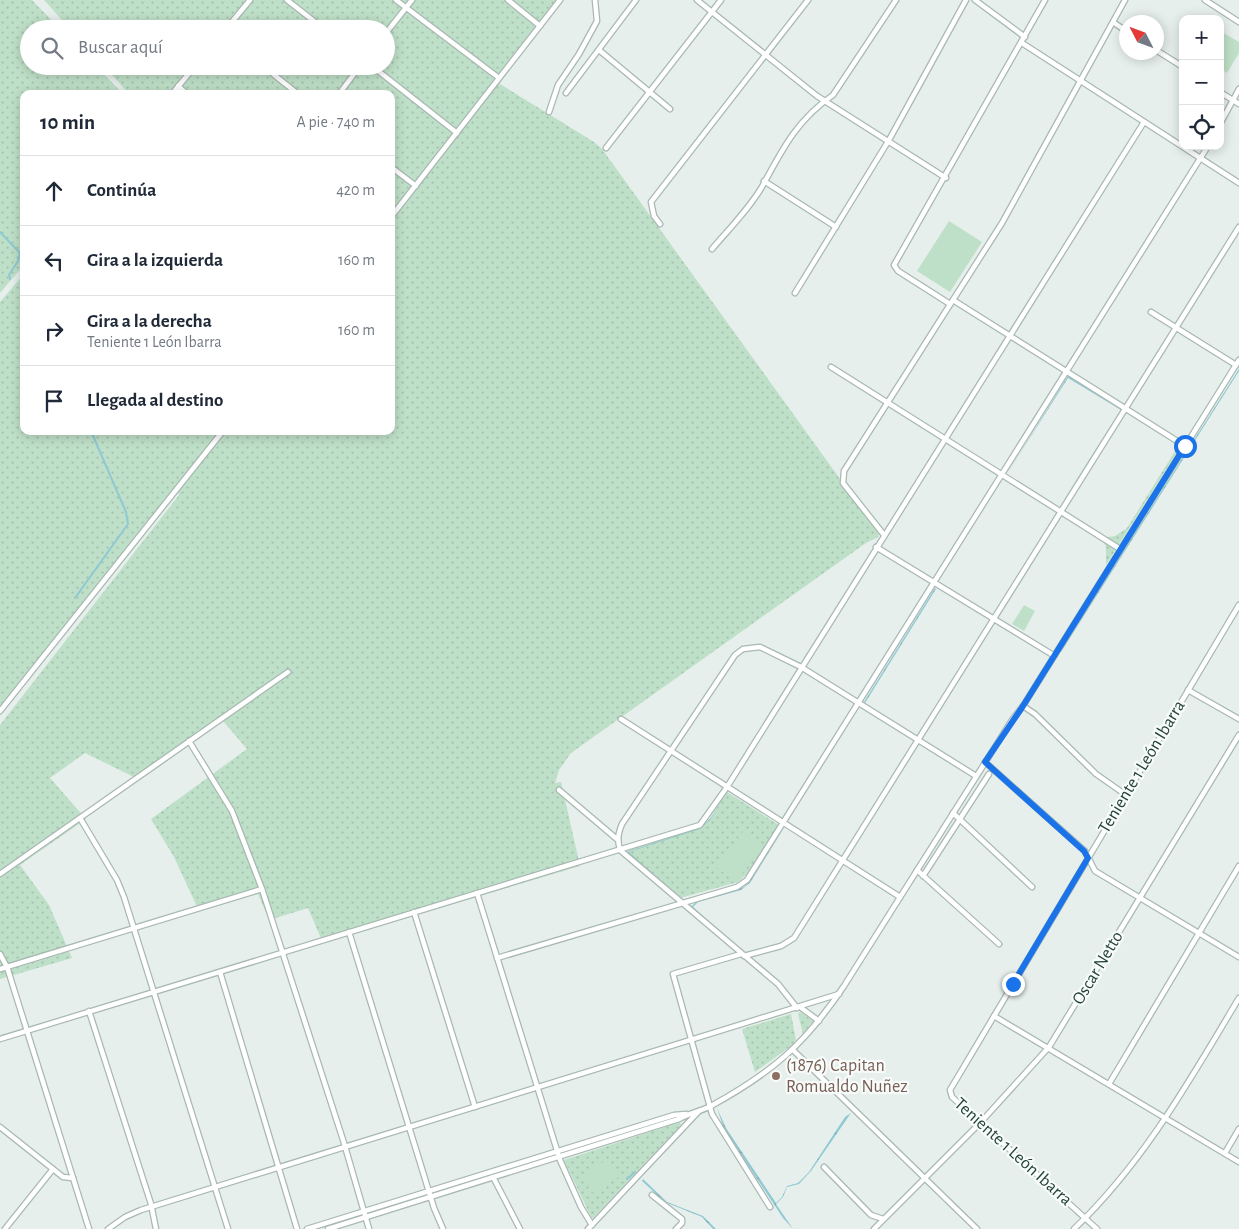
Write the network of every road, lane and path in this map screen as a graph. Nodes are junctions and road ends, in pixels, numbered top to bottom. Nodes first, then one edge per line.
1 (250, 0) edge
2 (287, 0) edge
3 (396, 0) edge
4 (412, 0) edge
5 (508, 0) edge
6 (560, 0) edge
7 (595, 0) edge
8 (636, 0) edge
9 (697, 0) edge
10 (721, 0) edge
11 (808, 0) edge
12 (896, 0) edge
13 (966, 0) edge
14 (975, 0) edge
15 (1045, 0) edge
16 (1125, 0) edge
17 (1205, 0) edge
18 (406, 7) junction
19 (712, 12) junction
20 (233, 20) edge
21 (313, 20) edge
22 (395, 21) edge
23 (1113, 22) junction
24 (1239, 22) edge
25 (540, 26) junction
26 (1119, 26) edge
27 (1025, 37) junction
28 (1022, 43) junction
29 (599, 50) junction
30 (765, 55) junction
31 (1164, 55) edge
32 (1179, 64) edge
33 (187, 75) edge
34 (274, 75) edge
35 (353, 75) edge
36 (383, 75) edge
37 (499, 78) junction
38 (1081, 81) junction
39 (178, 86) junction
40 (1239, 88) edge
41 (175, 90) edge
42 (183, 90) edge
43 (293, 90) edge
44 (342, 90) edge
45 (650, 92) junction
46 (566, 94) dead end
47 (1224, 94) edge
48 (823, 100) junction
49 (1233, 100) junction
50 (1239, 104) edge
51 (670, 110) dead end
52 (549, 112) dead end
53 (1224, 117) edge
54 (1144, 122) junction
55 (457, 133) junction
56 (888, 142) junction
57 (606, 148) dead end
58 (1206, 150) edge
59 (1202, 159) junction
60 (395, 170) edge
61 (946, 178) junction
62 (764, 181) junction
63 (1239, 183) edge
64 (416, 186) junction
65 (395, 212) edge
66 (660, 224) dead end
67 (836, 227) junction
68 (1239, 227) edge
69 (712, 248) dead end
70 (795, 293) dead end
71 (952, 302) junction
72 (1151, 312) dead end
73 (1176, 327) junction
74 (1010, 336) junction
75 (1237, 362) edge
76 (831, 367) dead end
77 (1067, 372) junction
78 (888, 402) junction
79 (1125, 408) junction
80 (220, 435) edge
81 (945, 438) junction
82 (1185, 446) junction
83 (1002, 475) junction
84 (1060, 511) junction
85 (884, 535) junction
86 (876, 547) junction
87 (1120, 549) junction
88 (935, 582) junction
89 (1239, 605) edge
90 (993, 618) junction
91 (1053, 655) junction
92 (801, 667) junction
93 (288, 672) dead end
94 (1188, 690) junction
95 (858, 704) junction
96 (1023, 706) junction
97 (0, 711) edge
98 (621, 719) dead end
99 (1239, 719) edge
100 (1239, 735) edge
101 (189, 741) junction
102 (918, 741) junction
103 (670, 750) junction
104 (985, 762) junction
105 (991, 771) junction
106 (976, 776) junction
107 (727, 787) junction
108 (559, 790) dead end
109 (1126, 795) junction
110 (953, 813) junction
111 (80, 818) junction
112 (959, 818) junction
113 (784, 823) junction
114 (618, 840) junction
115 (620, 850) junction
116 (1088, 858) junction
117 (842, 860) junction
118 (1239, 866) edge
119 (917, 870) junction
120 (0, 874) edge
121 (924, 876) junction
122 (1032, 887) dead end
123 (262, 888) junction
124 (477, 893) junction
125 (900, 897) junction
126 (1140, 898) junction
127 (682, 903) junction
128 (414, 912) junction
129 (134, 928) junction
130 (349, 932) junction
131 (1199, 933) junction
132 (999, 944) dead end
133 (283, 952) junction
134 (0, 954) edge
135 (742, 955) junction
136 (1239, 957) edge
137 (497, 958) junction
138 (6, 967) junction
139 (0, 969) edge
140 (220, 972) junction
141 (154, 991) junction
142 (839, 994) junction
143 (1239, 998) edge
144 (798, 1008) junction
145 (89, 1012) junction
146 (994, 1016) junction
147 (819, 1021) junction
148 (26, 1031) junction
149 (0, 1039) edge
150 (692, 1040) junction
151 (1049, 1047) junction
152 (794, 1051) junction
153 (1109, 1084) junction
154 (538, 1088) junction
155 (710, 1106) junction
156 (475, 1107) junction
157 (699, 1111) junction
158 (688, 1114) junction
159 (1167, 1118) junction
160 (981, 1122) junction
161 (0, 1127) edge
162 (409, 1128) junction
163 (1239, 1130) edge
164 (345, 1147) junction
165 (558, 1151) junction
166 (1225, 1153) junction
167 (559, 1157) junction
168 (1239, 1162) edge
169 (824, 1167) dead end
170 (279, 1168) junction
171 (53, 1169) junction
172 (491, 1172) junction
173 (73, 1178) junction
174 (494, 1178) junction
175 (926, 1178) junction
176 (215, 1187) junction
177 (429, 1191) junction
178 (652, 1195) dead end
179 (430, 1197) junction
180 (151, 1207) junction
181 (770, 1207) dead end
182 (364, 1211) junction
183 (366, 1217) junction
184 (1086, 1218) junction
185 (883, 1219) junction
186 (590, 1227) edge
187 (5, 1229) edge
188 (89, 1229) edge
189 (108, 1229) edge
190 (156, 1229) edge
191 (228, 1229) edge
192 (298, 1229) edge
193 (307, 1229) edge
194 (328, 1229) edge
195 (369, 1229) edge
196 (443, 1229) edge
197 (520, 1229) edge
198 (676, 1229) edge
199 (874, 1229) edge
200 (977, 1229) edge
201 (1074, 1229) edge
202 (1097, 1229) edge

1 - 20 street
2 - 21 street
3 - 18 street
4 - 18 street
5 - 25 street
6 - 25 street
7 - 52 street
8 - 29 street
9 - 19 street
10 - 19 street
11 - 30 street
12 - 48 street
13 - 56 street
14 - 27 street
15 - 27 street
16 - 23 street
17 - 24 street
18 - 22 street
18 - 37 street
19 - 30 street
19 - 45 street
23 - 26 street
23 - 38 street
25 - 37 street
27 - 28 street
28 - 38 street
28 - 61 street
29 - 45 street
29 - 46 street
30 - 48 street
30 - 66 street
31 - 32 street
33 - 39 street
34 - 43 street
35 - 44 street
36 - 55 street
37 - 55 street
38 - 54 street
38 - 71 street
39 - 41 street
39 - 42 street
40 - 49 street
45 - 51 street
45 - 57 street
47 - 49 street
48 - 56 street
48 - 62 street
49 - 50 street
49 - 53 street
54 - 59 street
54 - 74 street
55 - 64 street
56 - 61 street
56 - 67 street
58 - 59 street
59 - 63 street
59 - 77 street
60 - 64 street
61 - 71 street
62 - 67 street
62 - 69 street
64 - 65 street
67 - 70 street
68 - 73 street
71 - 74 street
71 - 78 street
72 - 73 street
73 - 75 street
73 - 79 street
74 - 77 street
74 - 81 street
75 - 82 street
76 - 78 street
77 - 79 street
77 - 83 street
78 - 81 street
78 - 85 street
79 - 82 street
79 - 84 street
80 - 97 street
81 - 83 street
81 - 85 street
82 - 87 street
83 - 84 street
83 - 88 street
84 - 87 street
84 - 90 street
85 - 86 street
86 - 88 street
86 - 92 street
87 - 91 street
88 - 90 street
88 - 95 street
89 - 94 street, Teniente 1 León Ibarra
90 - 91 street
90 - 102 street
91 - 96 street
92 - 95 street
92 - 103 street
92 - 107 street
93 - 101 street
94 - 99 street
94 - 109 street, Teniente 1 León Ibarra
95 - 102 street
95 - 113 street
96 - 104 street
96 - 109 street
98 - 103 street
100 - 126 street, Oscar Netto
101 - 111 street
101 - 123 street
102 - 106 street
102 - 117 street
103 - 107 street
103 - 114 street
104 - 105 street
104 - 106 street
105 - 112 street
105 - 116 street
106 - 110 street
107 - 113 street
107 - 115 street
108 - 114 street
109 - 116 street, Teniente 1 León Ibarra
110 - 112 street
110 - 119 street
111 - 120 street
111 - 129 street
112 - 121 street
112 - 122 street
113 - 117 street
113 - 127 street
114 - 115 street
115 - 124 street
115 - 127 street
116 - 126 street
116 - 146 street, Teniente 1 León Ibarra
117 - 125 street
117 - 135 street
118 - 131 street
119 - 121 street
119 - 125 street
121 - 132 street
123 - 129 street
123 - 133 street
124 - 128 street
124 - 137 street
125 - 142 street
126 - 131 street
126 - 151 street, Oscar Netto
127 - 135 street
127 - 137 street
128 - 130 street
128 - 156 street
129 - 138 street
129 - 141 street
130 - 133 street
130 - 162 street
131 - 136 street
131 - 153 street
133 - 140 street
133 - 164 street
134 - 138 street
135 - 144 street
135 - 150 street
137 - 154 street
138 - 139 street
138 - 148 street
140 - 141 street
140 - 170 street
141 - 145 street
141 - 176 street
142 - 144 street
142 - 147 street
143 - 159 street
144 - 147 street
144 - 150 street
145 - 148 street
145 - 180 street
146 - 151 street
146 - 160 street, Teniente 1 León Ibarra
147 - 152 street
148 - 149 street
148 - 173 street
150 - 154 street
150 - 155 street
151 - 153 street
151 - 160 street, Oscar Netto
152 - 155 street
152 - 175 street
153 - 159 street
154 - 156 street
154 - 165 street
155 - 157 street
155 - 181 street
156 - 162 street
157 - 158 street
157 - 186 street
158 - 165 street
158 - 167 street
159 - 166 street
159 - 184 street
160 - 175 street, Oscar Netto
160 - 184 street, Teniente 1 León Ibarra
161 - 171 street
162 - 164 street
162 - 177 street
163 - 166 street
164 - 170 street
164 - 182 street
165 - 167 street
165 - 172 street
166 - 168 street
167 - 174 street
167 - 186 street
169 - 185 street
170 - 176 street
170 - 192 street
171 - 173 street
171 - 187 street
172 - 174 street
172 - 177 street
173 - 188 street
174 - 179 street
174 - 197 street
175 - 185 street, Oscar Netto
175 - 200 street
176 - 180 street
176 - 191 street
177 - 179 street
177 - 182 street
178 - 198 street
179 - 183 street
179 - 196 street
180 - 189 street
180 - 190 street
182 - 183 street
182 - 193 street
183 - 194 street
183 - 195 street
184 - 201 street
184 - 202 street, Teniente 1 León Ibarra
185 - 199 street, Oscar Netto

